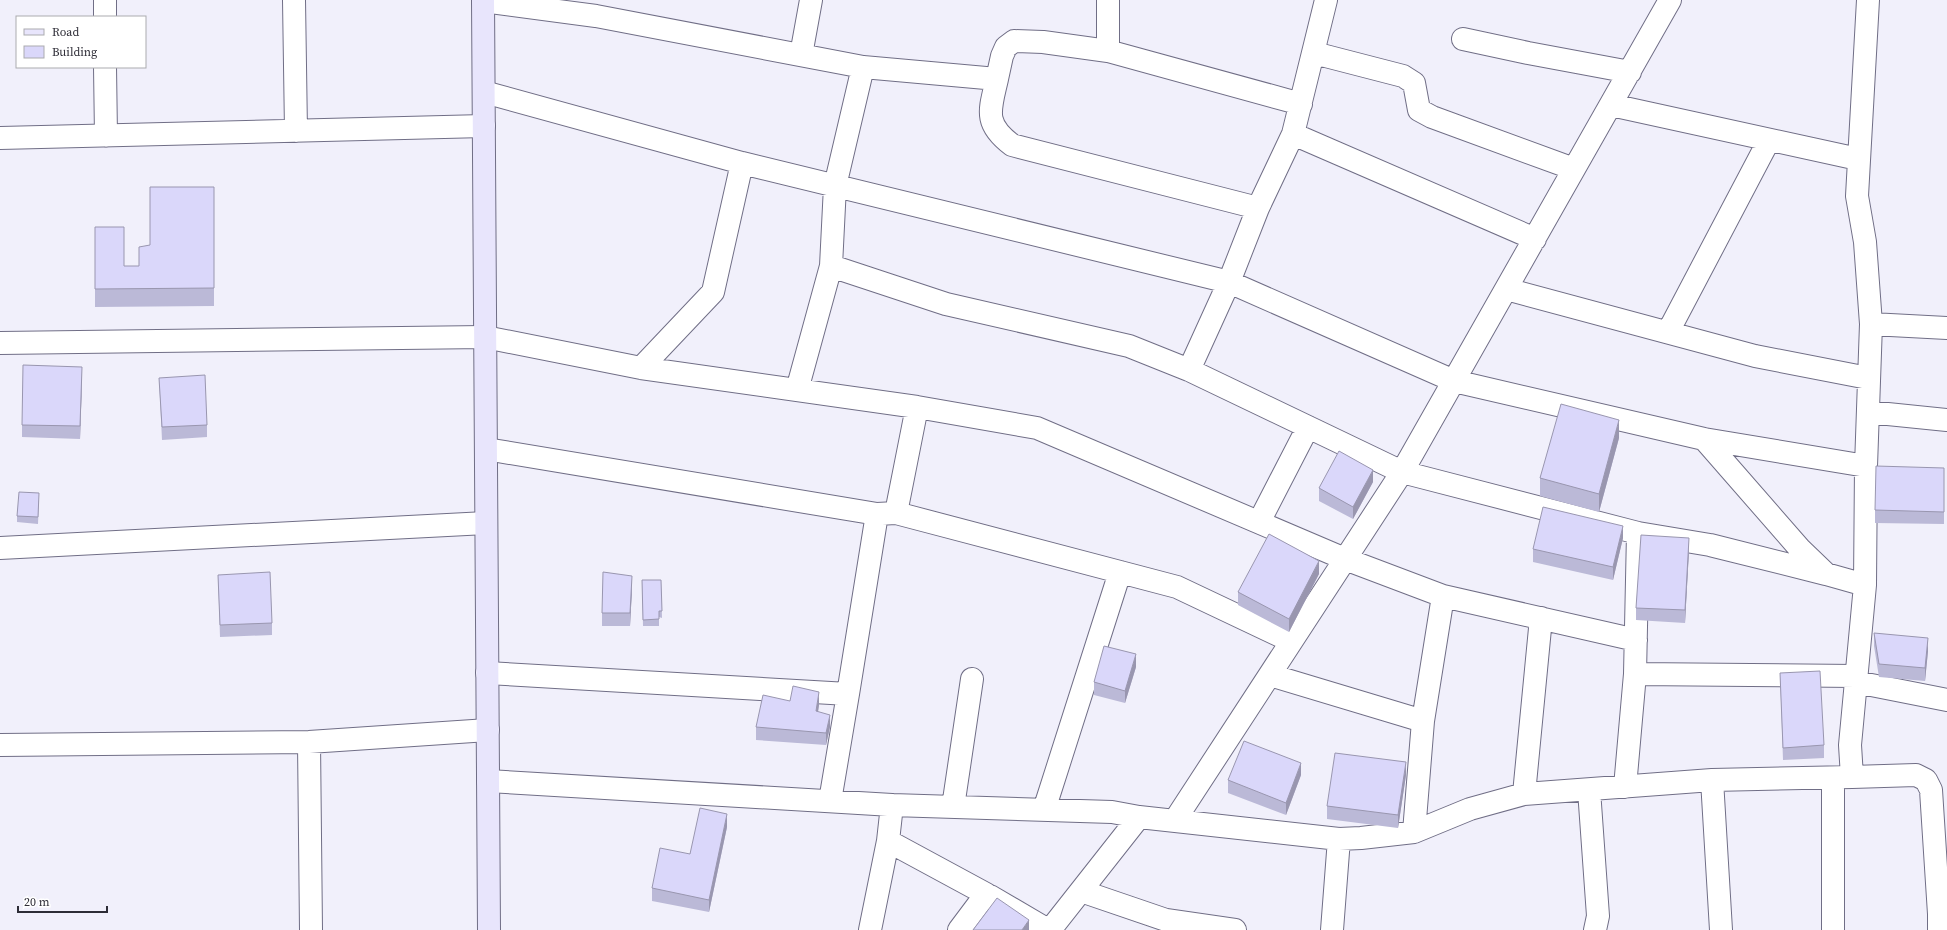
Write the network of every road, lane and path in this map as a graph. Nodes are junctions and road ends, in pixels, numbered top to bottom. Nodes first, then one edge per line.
1 (105, 0) edge
2 (294, 0) edge
3 (484, 0) edge
4 (811, 0) edge
5 (1108, 0) edge
6 (1326, 0) edge
7 (1670, 0) edge
8 (1868, 0) edge
9 (105, 16) edge
10 (1463, 38) dead end
11 (1108, 51) junction
12 (1314, 53) junction
13 (801, 55) junction
14 (863, 67) junction
15 (105, 68) edge
16 (1630, 72) junction
17 (997, 79) junction
18 (484, 92) junction
19 (1301, 104) junction
20 (1611, 105) junction
21 (484, 126) junction
22 (296, 131) junction
23 (1293, 134) junction
24 (106, 136) junction
25 (0, 138) edge
26 (1769, 140) junction
27 (1858, 159) junction
28 (742, 163) junction
29 (1574, 170) junction
30 (835, 186) junction
31 (1258, 208) junction
32 (1534, 240) junction
33 (830, 266) junction
34 (1229, 282) junction
35 (1506, 289) junction
36 (1871, 324) junction
37 (1947, 328) edge
38 (1668, 332) junction
39 (485, 337) junction
40 (0, 343) edge
41 (641, 368) junction
42 (1189, 370) junction
43 (1868, 378) junction
44 (1454, 381) junction
45 (798, 390) junction
46 (917, 407) junction
47 (1868, 412) junction
48 (1947, 420) edge
49 (1308, 427) junction
50 (1704, 439) junction
51 (486, 449) junction
52 (1866, 466) junction
53 (1402, 472) junction
54 (887, 514) junction
55 (1258, 522) junction
56 (486, 523) junction
57 (1638, 533) junction
58 (0, 548) edge
59 (1345, 559) junction
60 (1120, 572) junction
61 (1826, 574) junction
62 (1865, 585) junction
63 (1443, 596) junction
64 (1541, 618) junction
65 (1636, 640) junction
66 (1291, 641) junction
67 (487, 673) junction
68 (1635, 674) junction
69 (1270, 675) junction
70 (972, 679) dead end
71 (1856, 679) junction
72 (848, 694) junction
73 (1947, 700) edge
74 (1423, 722) junction
75 (488, 730) junction
76 (309, 742) junction
77 (0, 745) edge
78 (1843, 777) junction
79 (1712, 780) junction
80 (488, 781) junction
81 (1625, 787) junction
82 (1589, 790) junction
83 (1524, 794) junction
84 (830, 801) junction
85 (892, 804) junction
86 (953, 807) junction
87 (1044, 810) junction
88 (1139, 818) junction
89 (1174, 820) junction
90 (1414, 832) junction
91 (1339, 839) junction
92 (888, 841) junction
93 (1082, 891) junction
94 (986, 894) junction
95 (1942, 919) edge
96 (311, 930) edge
97 (489, 930) edge
98 (870, 930) edge
99 (959, 930) edge
100 (1049, 930) edge
101 (1235, 930) edge
102 (1332, 930) edge
103 (1595, 930) edge
104 (1721, 930) edge
105 (1832, 930) edge

1 - 9 street
2 - 22 street
3 - 13 street
3 - 18 street
4 - 13 street
5 - 11 street
6 - 12 street
7 - 16 street
8 - 27 street
10 - 16 street
11 - 17 street
11 - 19 street
12 - 19 street
12 - 29 street
13 - 14 street
14 - 17 street
14 - 30 street
15 - 24 street
16 - 20 street
17 - 31 street
18 - 21 street
18 - 28 street
19 - 23 street
20 - 26 street
20 - 29 street
21 - 22 street
21 - 39 street
22 - 24 street
23 - 31 street
23 - 32 street
24 - 25 street
26 - 27 street
26 - 38 street
27 - 36 street
28 - 30 street
28 - 41 street
29 - 32 street
30 - 33 street
30 - 34 street
31 - 34 street
32 - 35 street
33 - 42 street
33 - 45 street
34 - 42 street
34 - 44 street
35 - 38 street
35 - 44 street
36 - 37 street
36 - 43 street
38 - 43 street
39 - 40 street
39 - 41 street
39 - 51 street
41 - 45 street
42 - 49 street
43 - 47 street
44 - 50 street
44 - 53 street
45 - 46 street
46 - 54 street
46 - 55 street
47 - 48 street
47 - 52 street
49 - 53 street
49 - 55 street
50 - 52 street
50 - 61 street
51 - 54 street
51 - 56 street
52 - 62 street
53 - 57 street
53 - 59 street
54 - 60 street
54 - 72 street
55 - 59 street
56 - 58 street
56 - 67 street
57 - 61 street
57 - 65 street
59 - 63 street
59 - 66 street
60 - 66 street
60 - 87 street
61 - 62 street
62 - 71 street
63 - 64 street
63 - 74 street
64 - 65 street
64 - 83 street
65 - 68 street
66 - 69 street
67 - 72 street
67 - 75 street
68 - 71 street
68 - 81 street
69 - 74 street
69 - 89 street
70 - 86 street
71 - 73 street
71 - 78 street
72 - 84 street
74 - 90 street
75 - 76 street
75 - 80 street
76 - 77 street
76 - 96 street
78 - 79 street
78 - 95 street
78 - 105 street
79 - 81 street
79 - 104 street
80 - 84 street
80 - 97 street
81 - 82 street
82 - 83 street
82 - 103 street
83 - 90 street
84 - 85 street
85 - 86 street
85 - 92 street
86 - 87 street
87 - 88 street
88 - 89 street
88 - 93 street
89 - 91 street
90 - 91 street
91 - 102 street
92 - 94 street
92 - 98 street
93 - 100 street
93 - 101 street
94 - 99 street
94 - 100 street

